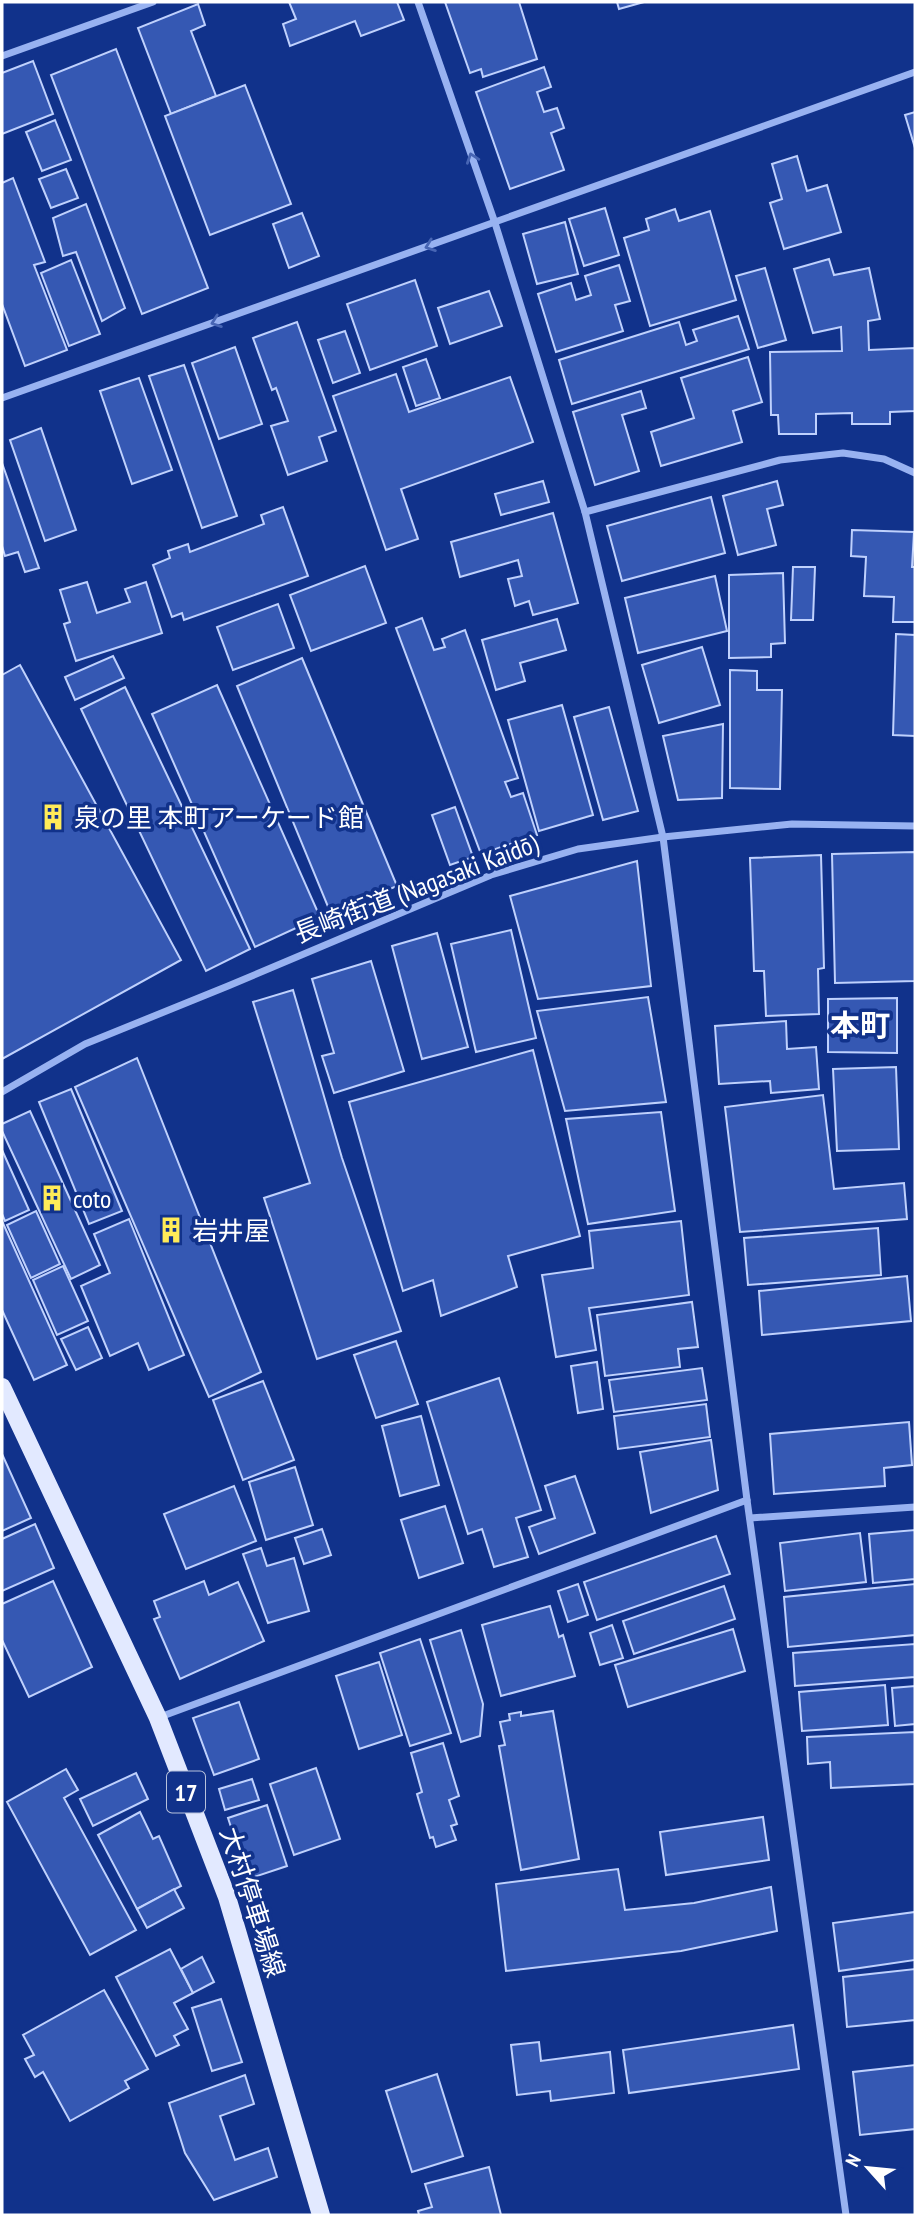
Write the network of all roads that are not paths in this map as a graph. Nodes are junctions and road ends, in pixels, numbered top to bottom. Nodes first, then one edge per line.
1 (153, 2) edge
2 (418, 2) edge
3 (2, 57) edge
4 (915, 72) edge
5 (495, 223) junction
6 (2, 398) edge
7 (915, 473) edge
8 (585, 512) junction
9 (915, 826) edge
10 (663, 837) junction
11 (2, 1092) edge
12 (2, 1387) edge
13 (747, 1500) junction
14 (915, 1507) edge
15 (750, 1518) junction
16 (158, 1718) junction
17 (321, 2215) edge
18 (846, 2215) edge

1 - 3 street
5 -> 2 street
4 - 5 street
5 -> 6 street
5 - 8 street
7 - 8 street
8 - 10 street
9 - 10 street, 長崎街道 (Nagasaki Kaidō)
10 - 11 street, 長崎街道 (Nagasaki Kaidō)
10 - 13 street
12 - 16 main road, 大村停車場線 / 17
13 - 15 street
13 - 16 street
14 - 15 street
15 - 18 street
16 - 17 main road, 大村停車場線 / 17

